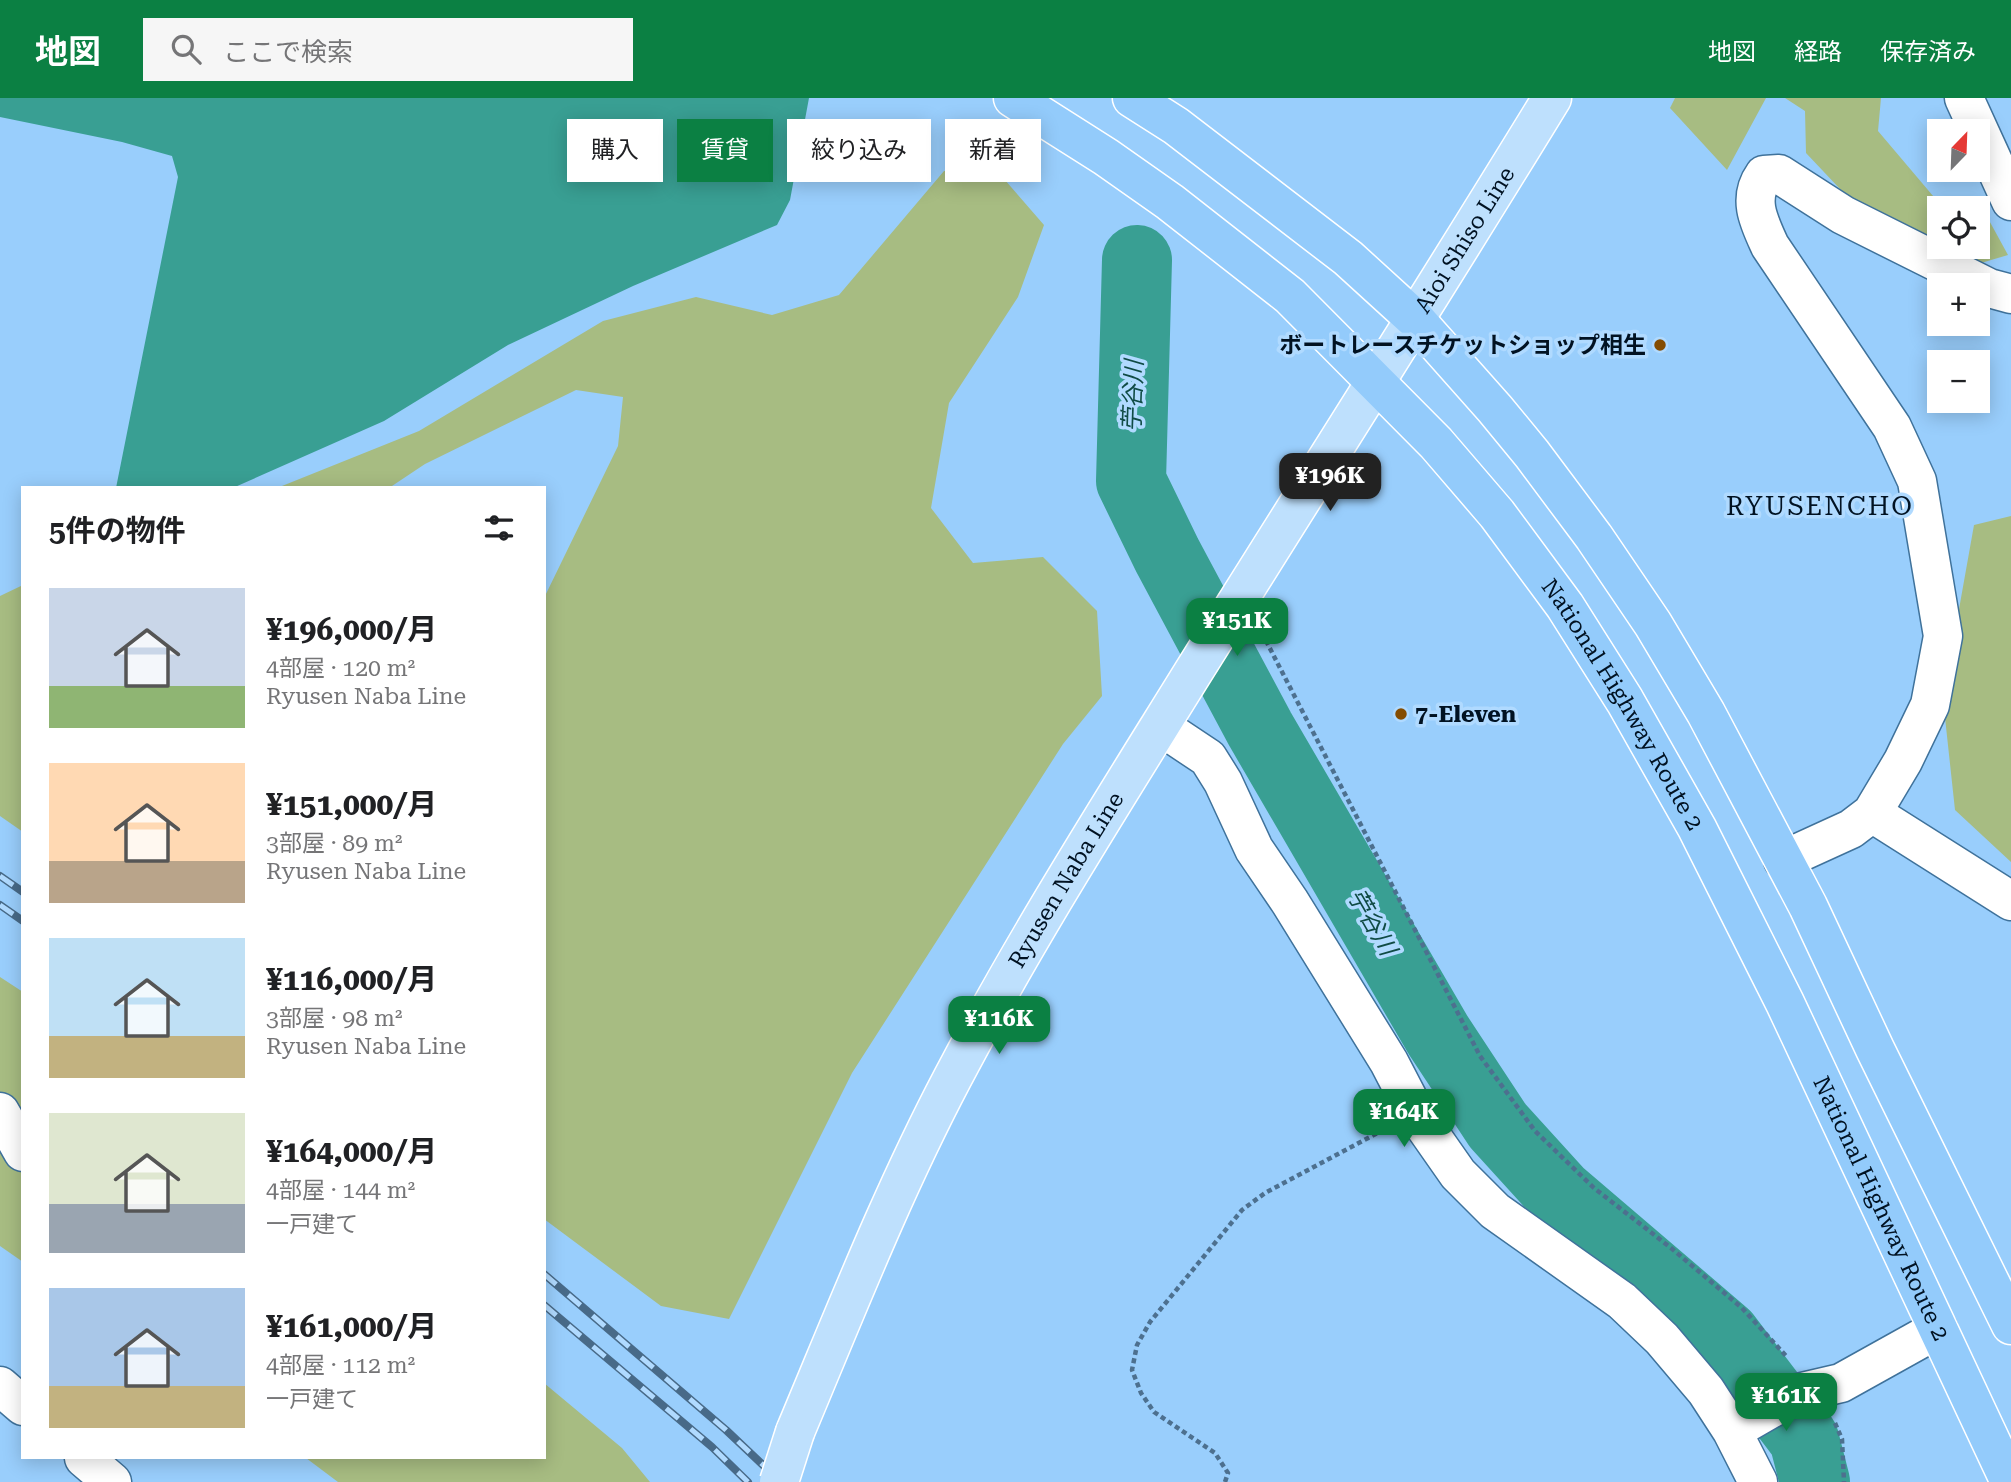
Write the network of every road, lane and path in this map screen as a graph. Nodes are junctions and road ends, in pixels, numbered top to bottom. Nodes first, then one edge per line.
1 (1013, 98) edge
2 (1132, 98) edge
3 (1552, 98) edge
4 (1964, 98) edge
5 (2011, 201) edge
6 (2011, 294) edge
7 (1416, 320) junction
8 (1376, 383) junction
9 (1237, 603) junction
10 (1160, 726) junction
11 (1872, 813) junction
12 (1783, 859) junction
13 (2011, 901) edge
14 (0, 1098) edge
15 (21, 1107) edge
16 (0, 1112) edge
17 (1416, 1114) junction
18 (21, 1149) edge
19 (2011, 1325) edge
20 (1938, 1329) junction
21 (0, 1387) edge
22 (1806, 1390) junction
23 (21, 1404) edge
24 (1739, 1426) junction
25 (85, 1459) edge
26 (112, 1482) edge
27 (779, 1482) edge
28 (1225, 1482) edge
29 (1758, 1482) edge
30 (1844, 1482) edge
31 (2010, 1482) edge

1 - 8 highway, National Highway Route 2
2 - 7 highway
3 - 7 main road, Aioi Shiso Line
4 - 5 street
6 - 11 street
7 - 8 main road, Aioi Shiso Line
7 - 12 highway
8 - 9 main road, Ryusen Naba Line
8 - 20 highway, National Highway Route 2
9 - 10 main road, Ryusen Naba Line
9 - 22 path
10 - 17 street
10 - 27 main road, Ryusen Naba Line, bridge
11 - 12 street
11 - 13 street
12 - 19 highway
14 - 15 street
16 - 18 street
17 - 24 street
17 - 28 path
20 - 22 street
20 - 31 highway, National Highway Route 2
21 - 23 street
22 - 24 street
22 - 30 path
24 - 29 street
25 - 26 street

